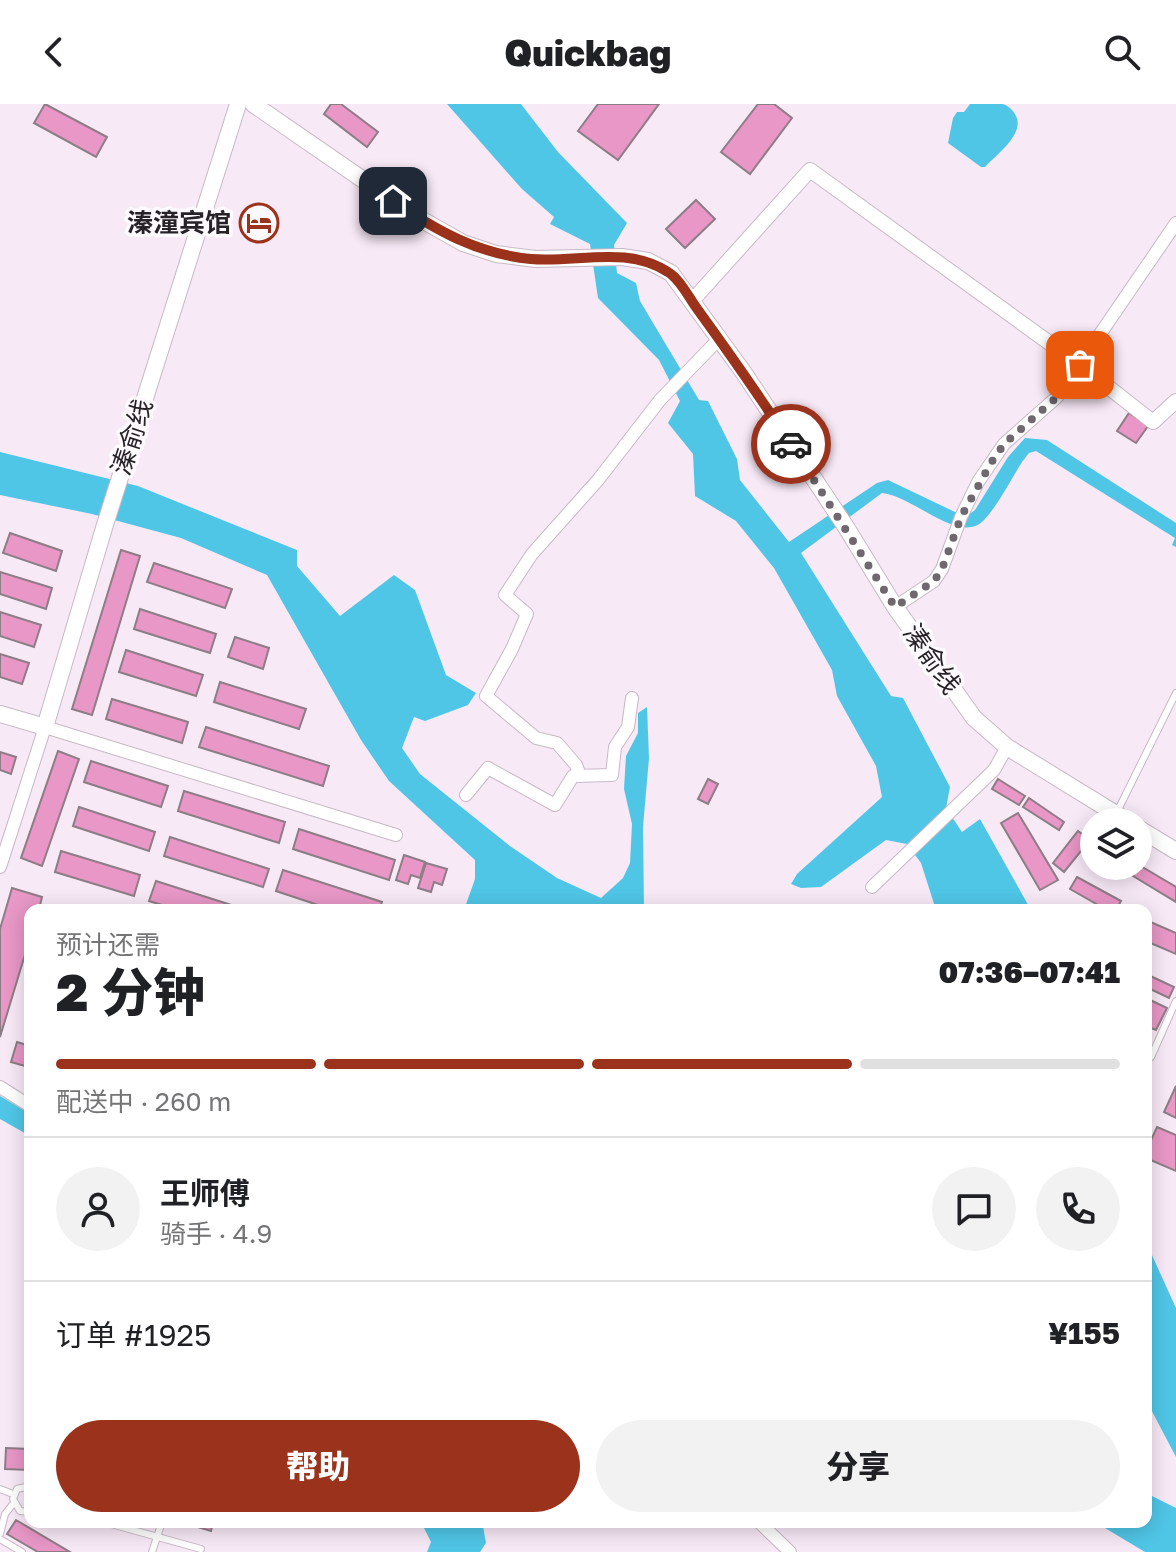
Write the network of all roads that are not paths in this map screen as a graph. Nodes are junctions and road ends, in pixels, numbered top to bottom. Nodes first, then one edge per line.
1 (238, 104) edge
2 (253, 104) edge
3 (1176, 223) edge
4 (692, 301) junction
5 (719, 339) junction
6 (1080, 365) junction
7 (1176, 401) edge
8 (895, 607) junction
9 (1176, 693) edge
10 (632, 698) dead end
11 (0, 714) edge
12 (45, 727) junction
13 (1007, 747) junction
14 (580, 776) junction
15 (466, 795) dead end
16 (1106, 808) edge
17 (1126, 808) edge
18 (396, 835) dead end
19 (1152, 836) edge
20 (1176, 851) edge
21 (0, 867) edge
22 (872, 887) dead end
23 (1176, 1001) edge
24 (1152, 1055) edge
25 (0, 1087) edge
26 (24, 1102) edge
27 (24, 1486) edge
28 (0, 1489) edge
29 (13, 1494) junction
30 (13, 1504) junction
31 (24, 1511) edge
32 (125, 1528) edge
33 (160, 1528) edge
34 (765, 1528) edge
35 (0, 1536) edge
36 (157, 1537) junction
37 (201, 1549) dead end
38 (22, 1552) edge
39 (152, 1552) edge
40 (790, 1552) edge

1 - 12 main road, 溱俞线
2 - 4 main road, 溱俞线
3 - 6 street
4 - 5 main road, 溱俞线
4 - 6 street
5 - 8 main road, 溱俞线
5 - 14 street
6 - 7 street
6 - 8 street
8 - 13 main road, 溱俞线
9 - 17 lane
10 - 14 street
11 - 12 main road
12 - 18 street
12 - 21 street
13 - 16 main road, 溱俞线
13 - 22 street
14 - 15 street
19 - 20 main road
23 - 24 lane
25 - 26 street
27 - 29 lane
28 - 29 lane
29 - 30 lane
30 - 31 lane
30 - 35 lane
32 - 36 lane
33 - 36 lane
34 - 40 street
35 - 38 lane
36 - 37 lane
36 - 39 lane

